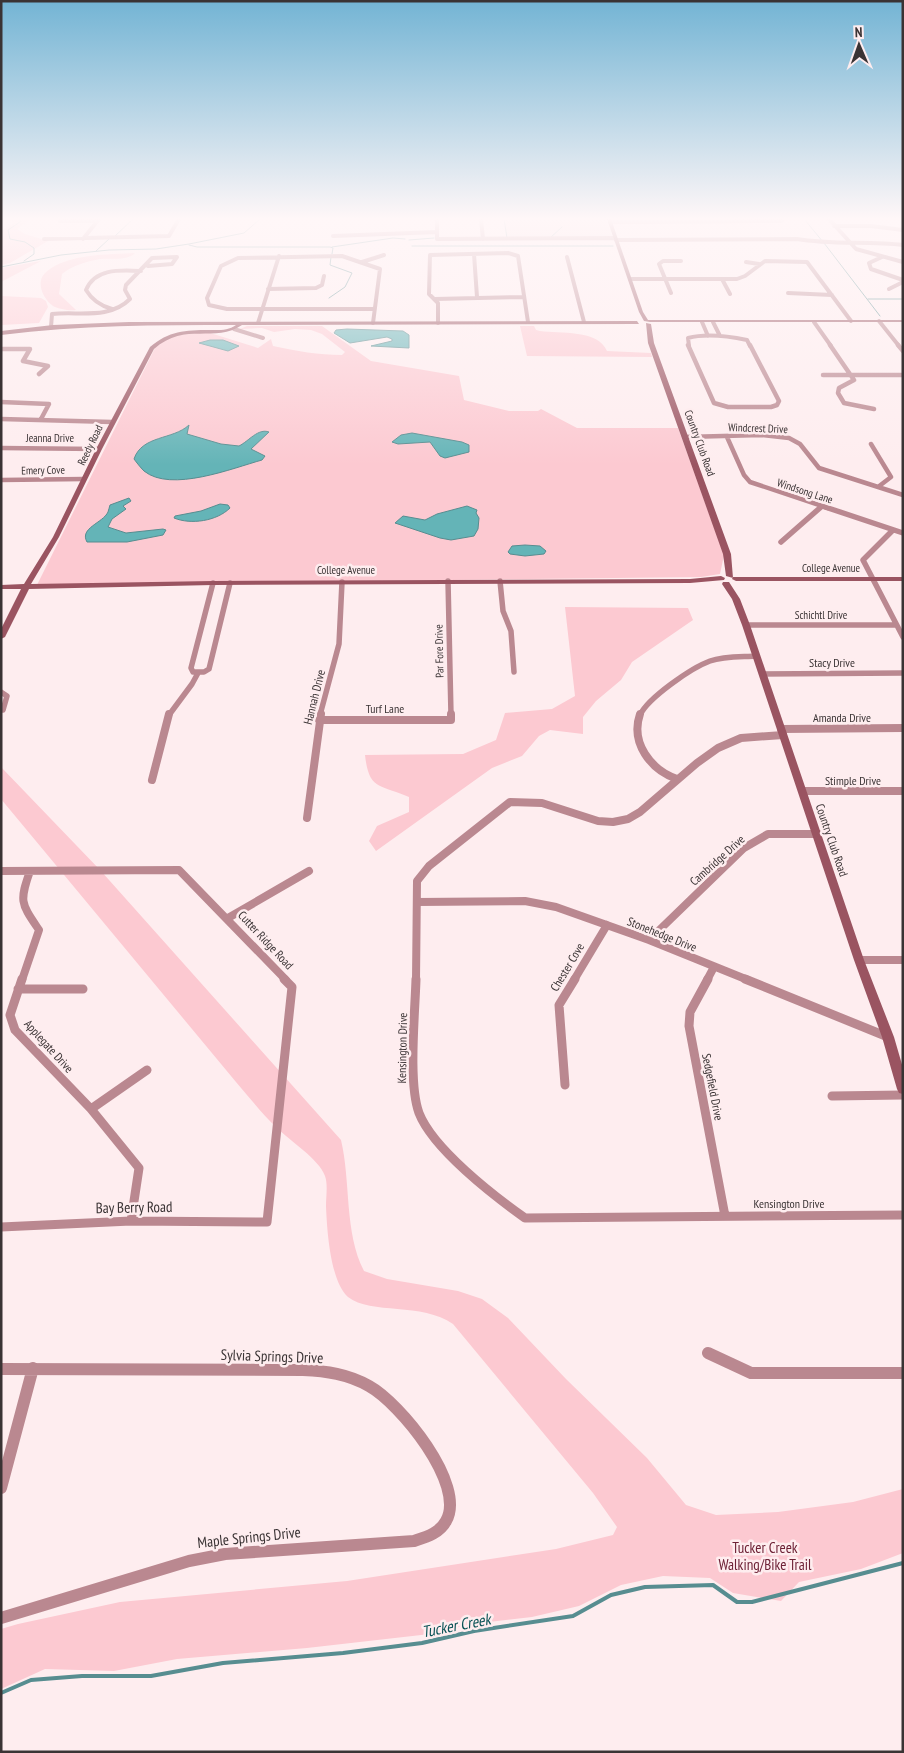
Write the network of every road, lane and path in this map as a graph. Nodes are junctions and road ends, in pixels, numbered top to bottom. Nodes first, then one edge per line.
1 (95, 301) edge
2 (129, 301) edge
3 (208, 301) edge
4 (264, 301) edge
5 (375, 301) edge
6 (436, 301) edge
7 (525, 301) edge
8 (578, 301) edge
9 (637, 301) edge
10 (836, 301) edge
11 (261, 309) junction
12 (374, 309) junction
13 (112, 310) junction
14 (641, 313) junction
15 (879, 321) junction
16 (528, 322) junction
17 (584, 322) junction
18 (638, 322) junction
19 (648, 322) junction
20 (702, 322) junction
21 (713, 322) junction
22 (814, 322) junction
23 (850, 322) junction
24 (903, 322) edge
25 (242, 323) junction
26 (258, 323) junction
27 (373, 323) junction
28 (438, 323) junction
29 (51, 327) junction
30 (234, 329) junction
31 (1, 333) edge
32 (648, 334) junction
33 (708, 336) junction
34 (720, 336) junction
35 (263, 338) dead end
36 (1, 349) edge
37 (903, 352) edge
38 (39, 374) dead end
39 (823, 374) dead end
40 (852, 375) junction
41 (903, 375) edge
42 (1, 402) edge
43 (874, 409) dead end
44 (1, 419) edge
45 (41, 419) junction
46 (112, 422) junction
47 (685, 437) junction
48 (727, 437) junction
49 (872, 444) dead end
50 (1, 448) edge
51 (99, 448) junction
52 (84, 479) junction
53 (1, 480) edge
54 (878, 487) junction
55 (903, 495) edge
56 (821, 507) junction
57 (893, 530) junction
58 (903, 533) edge
59 (781, 542) dead end
60 (873, 579) junction
61 (903, 579) edge
62 (729, 580) junction
63 (500, 581) junction
64 (342, 582) junction
65 (448, 582) junction
66 (213, 583) junction
67 (230, 583) junction
68 (1, 587) edge
69 (26, 587) junction
70 (208, 603) junction
71 (225, 603) junction
72 (896, 625) junction
73 (746, 626) junction
74 (200, 634) junction
75 (217, 634) junction
76 (1, 637) edge
77 (903, 637) edge
78 (756, 656) junction
79 (514, 672) dead end
80 (198, 673) junction
81 (903, 673) edge
82 (762, 674) junction
83 (1, 692) edge
84 (3, 710) dead end
85 (319, 720) junction
86 (451, 720) joint
87 (903, 728) edge
88 (782, 732) junction
89 (677, 779) junction
90 (152, 780) dead end
91 (803, 791) junction
92 (903, 791) edge
93 (307, 818) dead end
94 (818, 834) junction
95 (1, 871) edge
96 (30, 871) junction
97 (309, 871) dead end
98 (417, 902) junction
99 (228, 918) junction
100 (607, 925) junction
101 (648, 940) junction
102 (860, 960) junction
103 (903, 960) edge
104 (714, 967) junction
105 (18, 989) junction
106 (83, 989) dead end
107 (888, 1037) junction
108 (147, 1070) dead end
109 (565, 1086) dead end
110 (903, 1090) edge
111 (903, 1095) edge
112 (832, 1096) dead end
113 (90, 1109) junction
114 (903, 1215) edge
115 (725, 1216) junction
116 (131, 1221) junction
117 (267, 1222) joint
118 (1, 1227) edge
119 (708, 1353) dead end
120 (32, 1368) junction
121 (1, 1369) edge
122 (903, 1372) edge
123 (1, 1488) edge
124 (445, 1525) joint
125 (1, 1618) edge

1 - 13 street
2 - 13 street
3 - 11 street
4 - 11 street
5 - 12 street
6 - 28 street
7 - 16 street
8 - 17 street
9 - 14 street
10 - 23 street
11 - 12 street
11 - 26 street
12 - 27 street
13 - 29 street
14 - 18 street
14 - 19 street
15 - 23 street
15 - 24 street
15 - 37 street
16 - 17 street
16 - 28 street
17 - 18 street
18 - 19 street
18 - 32 street, Country Club Road
19 - 20 street
19 - 32 street, Country Club Road
20 - 21 street
20 - 33 street
21 - 22 street
21 - 34 street
22 - 23 street
22 - 40 street
25 - 26 street
25 - 29 street
25 - 30 street
26 - 27 street
27 - 28 street
29 - 31 street
30 - 35 street
30 - 46 street, Reedy Road
32 - 47 street, Country Club Road
33 - 34 street
33 - 34 street
36 - 38 street
39 - 40 street
40 - 41 street
40 - 43 street
42 - 45 street
44 - 45 street
45 - 46 street
46 - 51 street, Reedy Road
47 - 48 street, Windcrest Drive
47 - 62 street, Country Club Road
48 - 54 street, Windcrest Drive
48 - 56 street, Windsong Lane
49 - 54 street
50 - 51 street, Jeanna Drive
51 - 52 street, Reedy Road
52 - 53 street, Emery Cove
52 - 69 street, Reedy Road
54 - 55 street, Windcrest Drive
56 - 57 street, Windsong Lane
56 - 59 street
57 - 58 street, Windsong Lane
57 - 60 street
60 - 61 street, College Avenue
60 - 62 street, College Avenue
60 - 72 street
62 - 63 street, College Avenue
62 - 73 street, Country Club Road
63 - 65 street, College Avenue
63 - 79 street
64 - 65 street, College Avenue
64 - 67 street, College Avenue
64 - 85 street, Hannah Drive
65 - 86 street, Par Fore Drive
66 - 67 street, College Avenue
66 - 69 street, College Avenue
66 - 70 street
67 - 71 street
68 - 69 street, College Avenue
69 - 76 street, Reedy Road
70 - 71 street
70 - 74 street
71 - 75 street
72 - 73 street, Schichtl Drive
72 - 77 street
73 - 78 street, Country Club Road
74 - 75 street
74 - 80 street
75 - 80 street
78 - 82 street, Country Club Road
78 - 89 street
80 - 90 street
81 - 82 street, Stacy Drive
82 - 88 street, Country Club Road
83 - 84 street
85 - 86 street, Turf Lane
85 - 93 street, Hannah Drive
87 - 88 street, Amanda Drive
88 - 89 street, Kensington Drive
88 - 91 street, Country Club Road
89 - 98 street, Kensington Drive
91 - 92 street, Stimple Drive
91 - 94 street, Country Club Road
94 - 101 street, Cambridge Drive
94 - 102 street, Country Club Road
95 - 96 street, Cutter Ridge Road
96 - 99 street, Cutter Ridge Road
96 - 105 street, Applegate Drive
97 - 99 street
98 - 100 street, Stonehedge Drive
98 - 115 street, Kensington Drive
99 - 117 street, Cutter Ridge Road
100 - 101 street, Stonehedge Drive
100 - 109 street, Chester Cove
101 - 104 street, Stonehedge Drive
102 - 103 street
102 - 107 street, Country Club Road
104 - 107 street, Stonehedge Drive
104 - 115 street, Sedgefield Drive
105 - 106 street
105 - 113 street, Applegate Drive
107 - 110 street, Country Club Road
108 - 113 street
111 - 112 street
113 - 116 street, Applegate Drive
114 - 115 street, Kensington Drive
116 - 117 street, Bay Berry Road
116 - 118 street, Bay Berry Road
119 - 122 street
120 - 121 street, Sylvia Springs Drive
120 - 123 street
120 - 124 street, Sylvia Springs Drive
124 - 125 street, Maple Springs Drive

